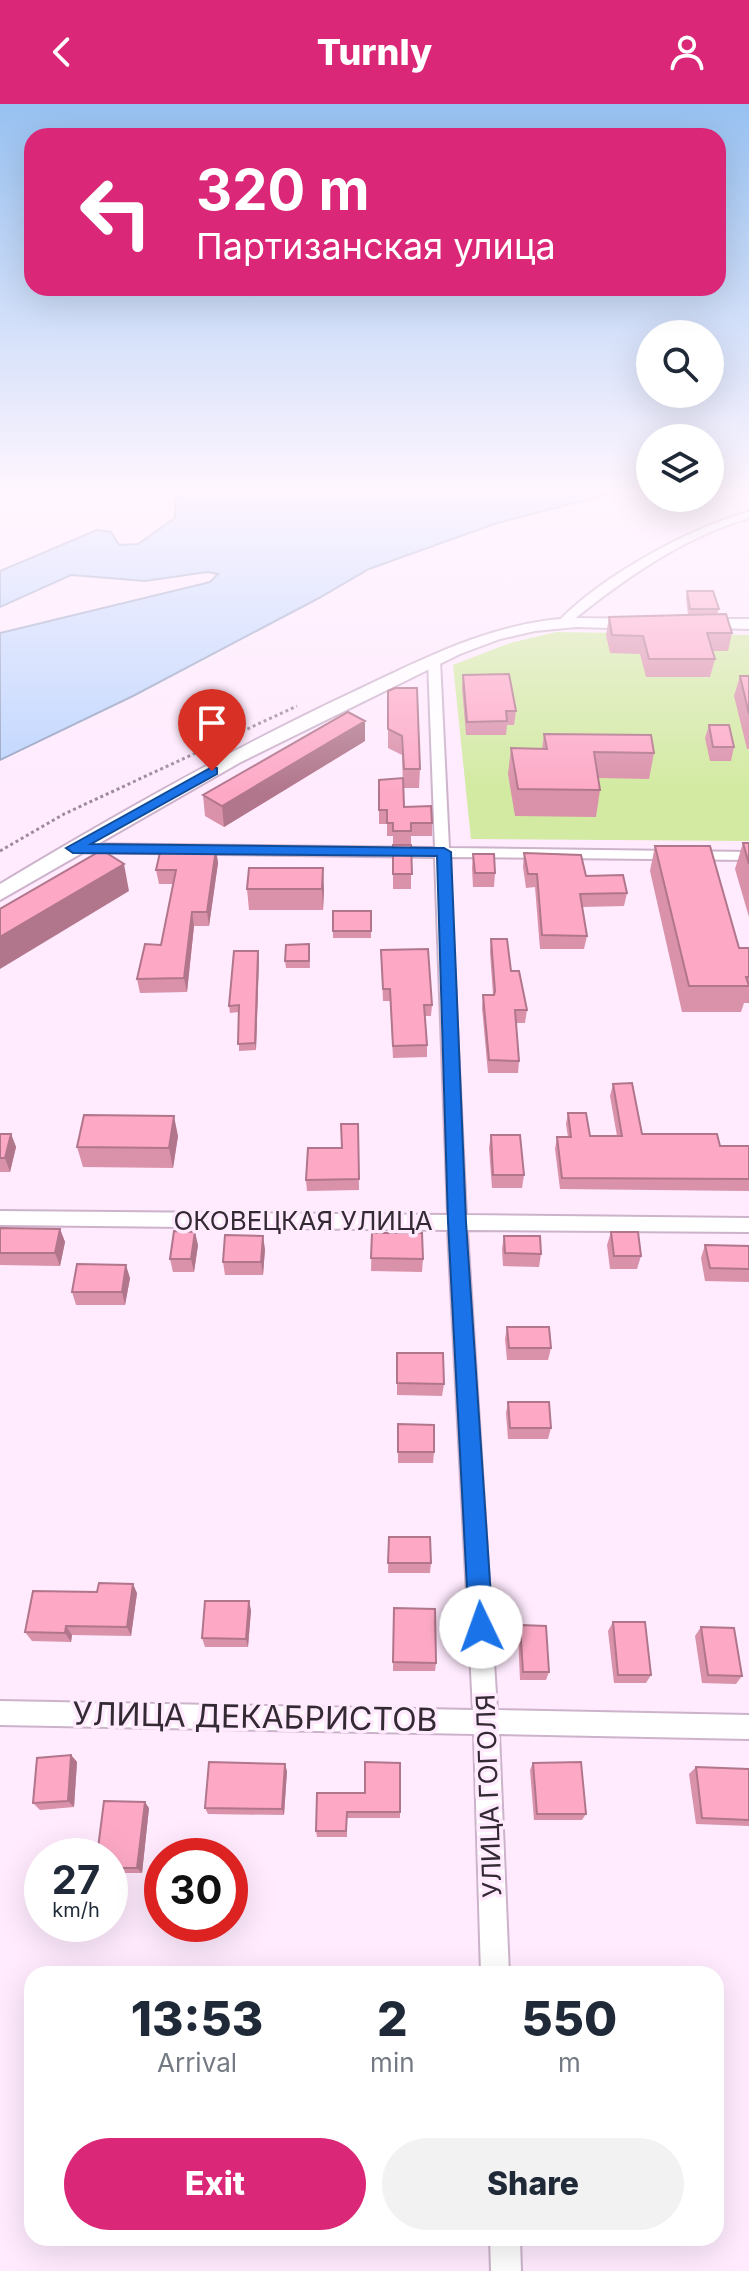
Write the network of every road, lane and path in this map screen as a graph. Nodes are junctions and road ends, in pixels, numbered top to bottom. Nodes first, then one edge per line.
1 (609, 591) edge
2 (563, 623) junction
3 (749, 624) edge
4 (434, 660) junction
5 (73, 848) junction
6 (444, 852) junction
7 (749, 856) edge
8 (0, 893) edge
9 (0, 1218) edge
10 (457, 1222) junction
11 (749, 1225) edge
12 (0, 1713) edge
13 (486, 1721) junction
14 (749, 1727) edge
15 (495, 1966) edge
16 (505, 2246) edge
17 (506, 2271) edge

1 - 2 street
2 - 3 street
2 - 4 street
4 - 5 street
4 - 6 street, УЛИЦА ГОГОЛЯ
5 - 6 street
5 - 8 street
6 - 7 street
6 - 10 street, УЛИЦА ГОГОЛЯ
9 - 10 street, ОКОВЕЦКАЯ УЛИЦА
10 - 11 street, ОКОВЕЦКАЯ УЛИЦА
10 - 13 street, УЛИЦА ГОГОЛЯ
12 - 13 street, УЛИЦА ДЕКАБРИСТОВ
13 - 14 street, УЛИЦА ДЕКАБРИСТОВ
13 - 15 street, УЛИЦА ГОГОЛЯ
16 - 17 street

